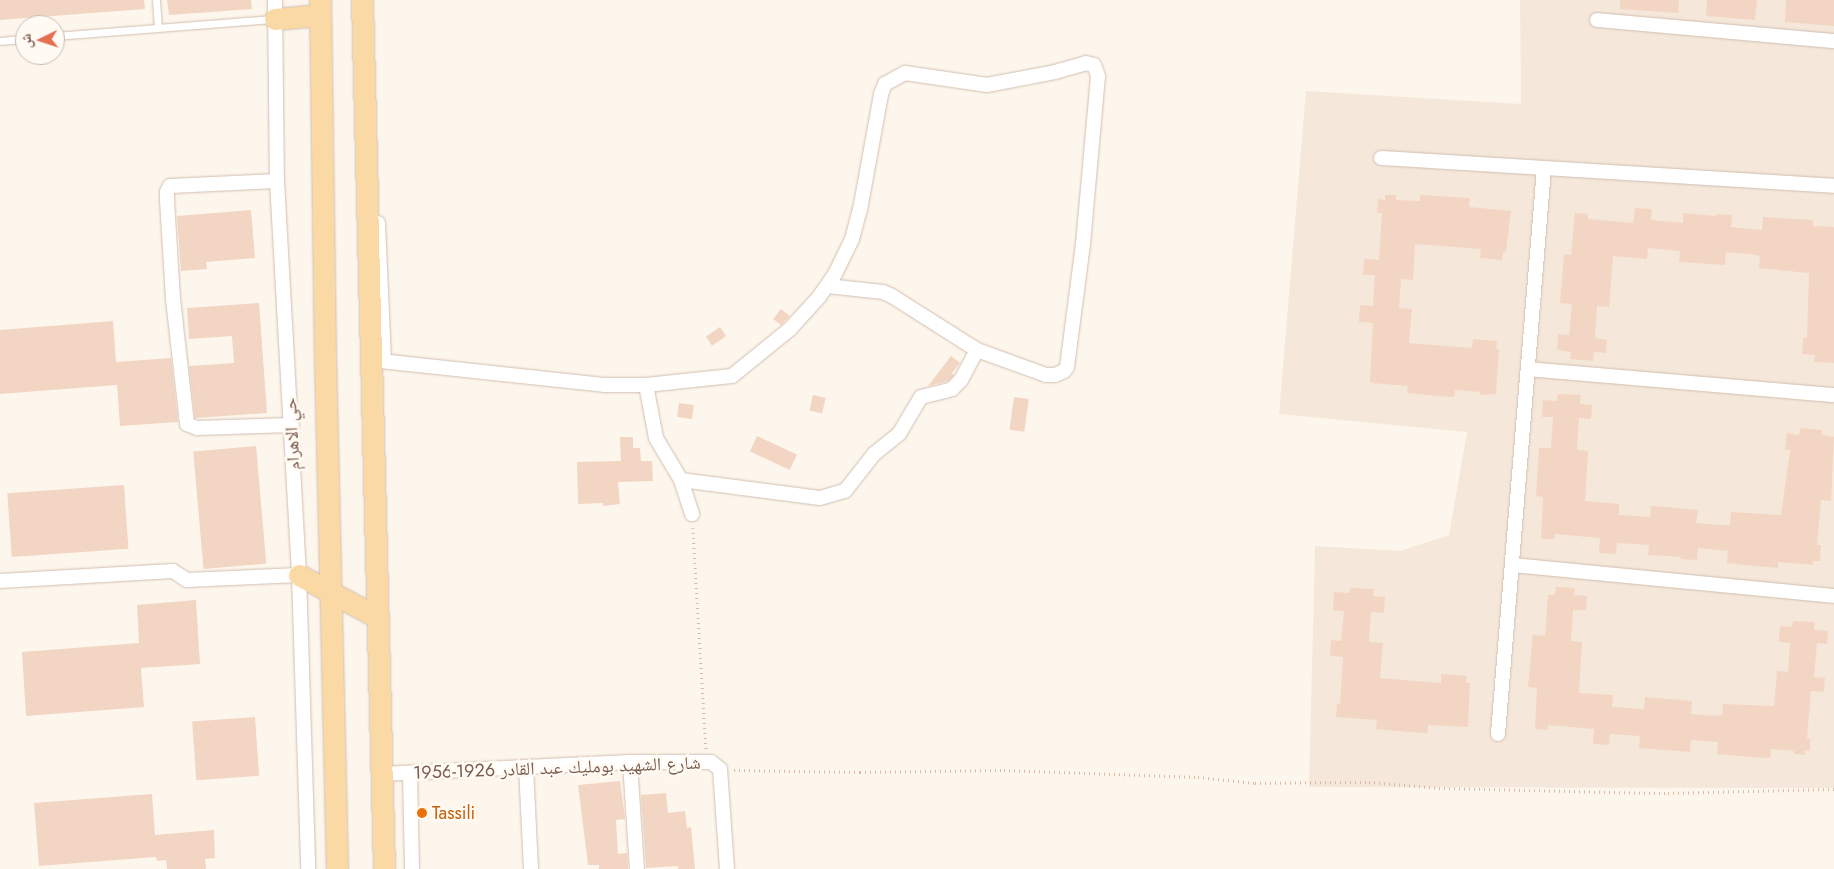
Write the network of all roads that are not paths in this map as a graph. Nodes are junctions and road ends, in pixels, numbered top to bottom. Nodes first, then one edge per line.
1 (156, 0) edge
2 (362, 0) edge
3 (371, 0) edge
4 (320, 8) edge
5 (275, 9) edge
6 (1597, 20) dead end
7 (158, 27) junction
8 (65, 35) edge
9 (15, 40) edge
10 (0, 41) edge
11 (1834, 41) edge
12 (1381, 158) dead end
13 (1544, 168) junction
14 (277, 181) junction
15 (1834, 186) edge
16 (827, 286) junction
17 (976, 350) junction
18 (377, 360) junction
19 (1528, 369) junction
20 (646, 385) junction
21 (1834, 395) edge
22 (292, 425) junction
23 (682, 480) junction
24 (692, 514) road end
25 (1512, 565) junction
26 (299, 575) junction
27 (0, 581) edge
28 (330, 592) junction
29 (1834, 596) edge
30 (377, 617) junction
31 (1498, 734) dead end
32 (630, 762) junction
33 (526, 767) junction
34 (410, 773) junction
35 (382, 774) junction
36 (308, 869) edge
37 (337, 869) edge
38 (384, 869) edge
39 (412, 869) edge
40 (531, 869) edge
41 (637, 869) edge
42 (727, 869) edge

1 - 7 lane
2 - 18 main road
3 - 18 street
4 - 5 main road
4 - 28 main road
5 - 7 lane
5 - 14 street, حي الاهرام
6 - 11 street
7 - 8 lane
9 - 10 lane
12 - 13 street
13 - 15 street
13 - 19 street
14 - 22 street, حي الاهرام
14 - 22 street
16 - 17 street
16 - 17 street
16 - 20 street
17 - 23 street
18 - 20 street
18 - 30 main road
19 - 21 street
19 - 25 street
20 - 23 street
22 - 26 street, حي الاهرام
23 - 24 street
25 - 29 street
25 - 31 street
26 - 27 street
26 - 28 main road
26 - 36 street, حي الاهرام
28 - 30 main road
28 - 37 main road
30 - 35 main road
32 - 33 street, شارع الشهيد بومليك عبد القادر 1926-1956
32 - 41 street
32 - 42 street, شارع الشهيد بومليك عبد القادر 1926-1956
33 - 34 street, شارع الشهيد بومليك عبد القادر 1926-1956
33 - 40 street
34 - 35 street, شارع الشهيد بومليك عبد القادر 1926-1956
34 - 39 street
35 - 38 main road

